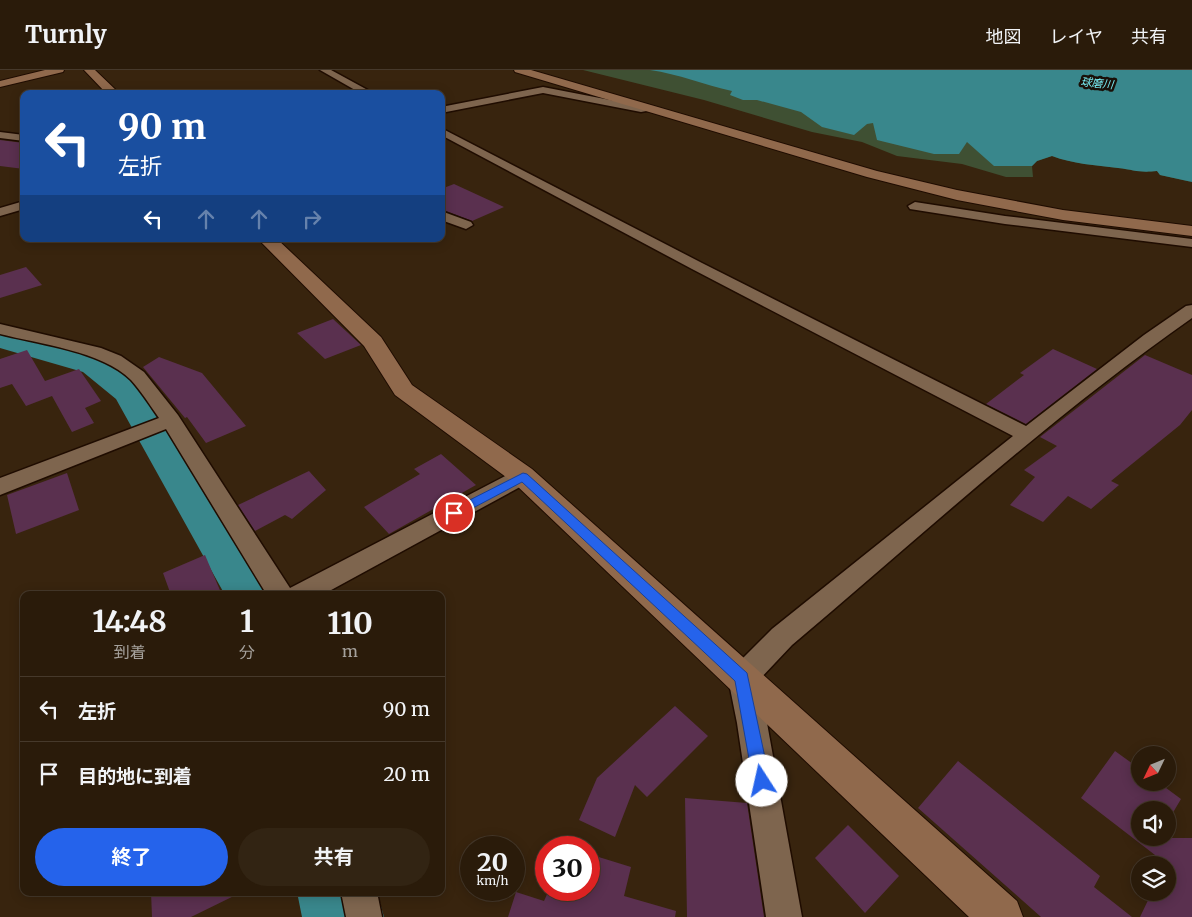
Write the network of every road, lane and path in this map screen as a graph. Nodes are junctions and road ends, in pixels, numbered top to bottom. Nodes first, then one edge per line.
1 (45, 70) edge
2 (59, 70) edge
3 (89, 70) edge
4 (324, 70) edge
5 (519, 70) edge
6 (0, 82) edge
7 (110, 90) edge
8 (362, 90) edge
9 (648, 108) junction
10 (445, 109) edge
11 (445, 133) edge
12 (0, 135) edge
13 (20, 138) edge
14 (20, 206) edge
15 (915, 206) dead end
16 (0, 212) edge
17 (445, 217) edge
18 (466, 225) dead end
19 (1192, 231) edge
20 (270, 242) edge
21 (1192, 243) edge
22 (1192, 310) edge
23 (0, 329) edge
24 (171, 420) junction
25 (1027, 435) junction
26 (523, 476) junction
27 (0, 487) edge
28 (279, 591) edge
29 (307, 591) edge
30 (742, 678) junction
31 (359, 896) edge
32 (364, 917) edge
33 (784, 917) edge
34 (1001, 917) edge

1 - 6 street
2 - 6 street
3 - 7 street
4 - 8 street
5 - 9 street
9 - 10 street
9 - 19 street
11 - 25 street
12 - 13 street
14 - 16 street
15 - 21 street
17 - 18 street
20 - 26 street
22 - 25 street
23 - 24 street
24 - 27 street
24 - 28 street
25 - 30 street
26 - 29 street
26 - 30 street
30 - 33 street
30 - 34 street
31 - 32 street

